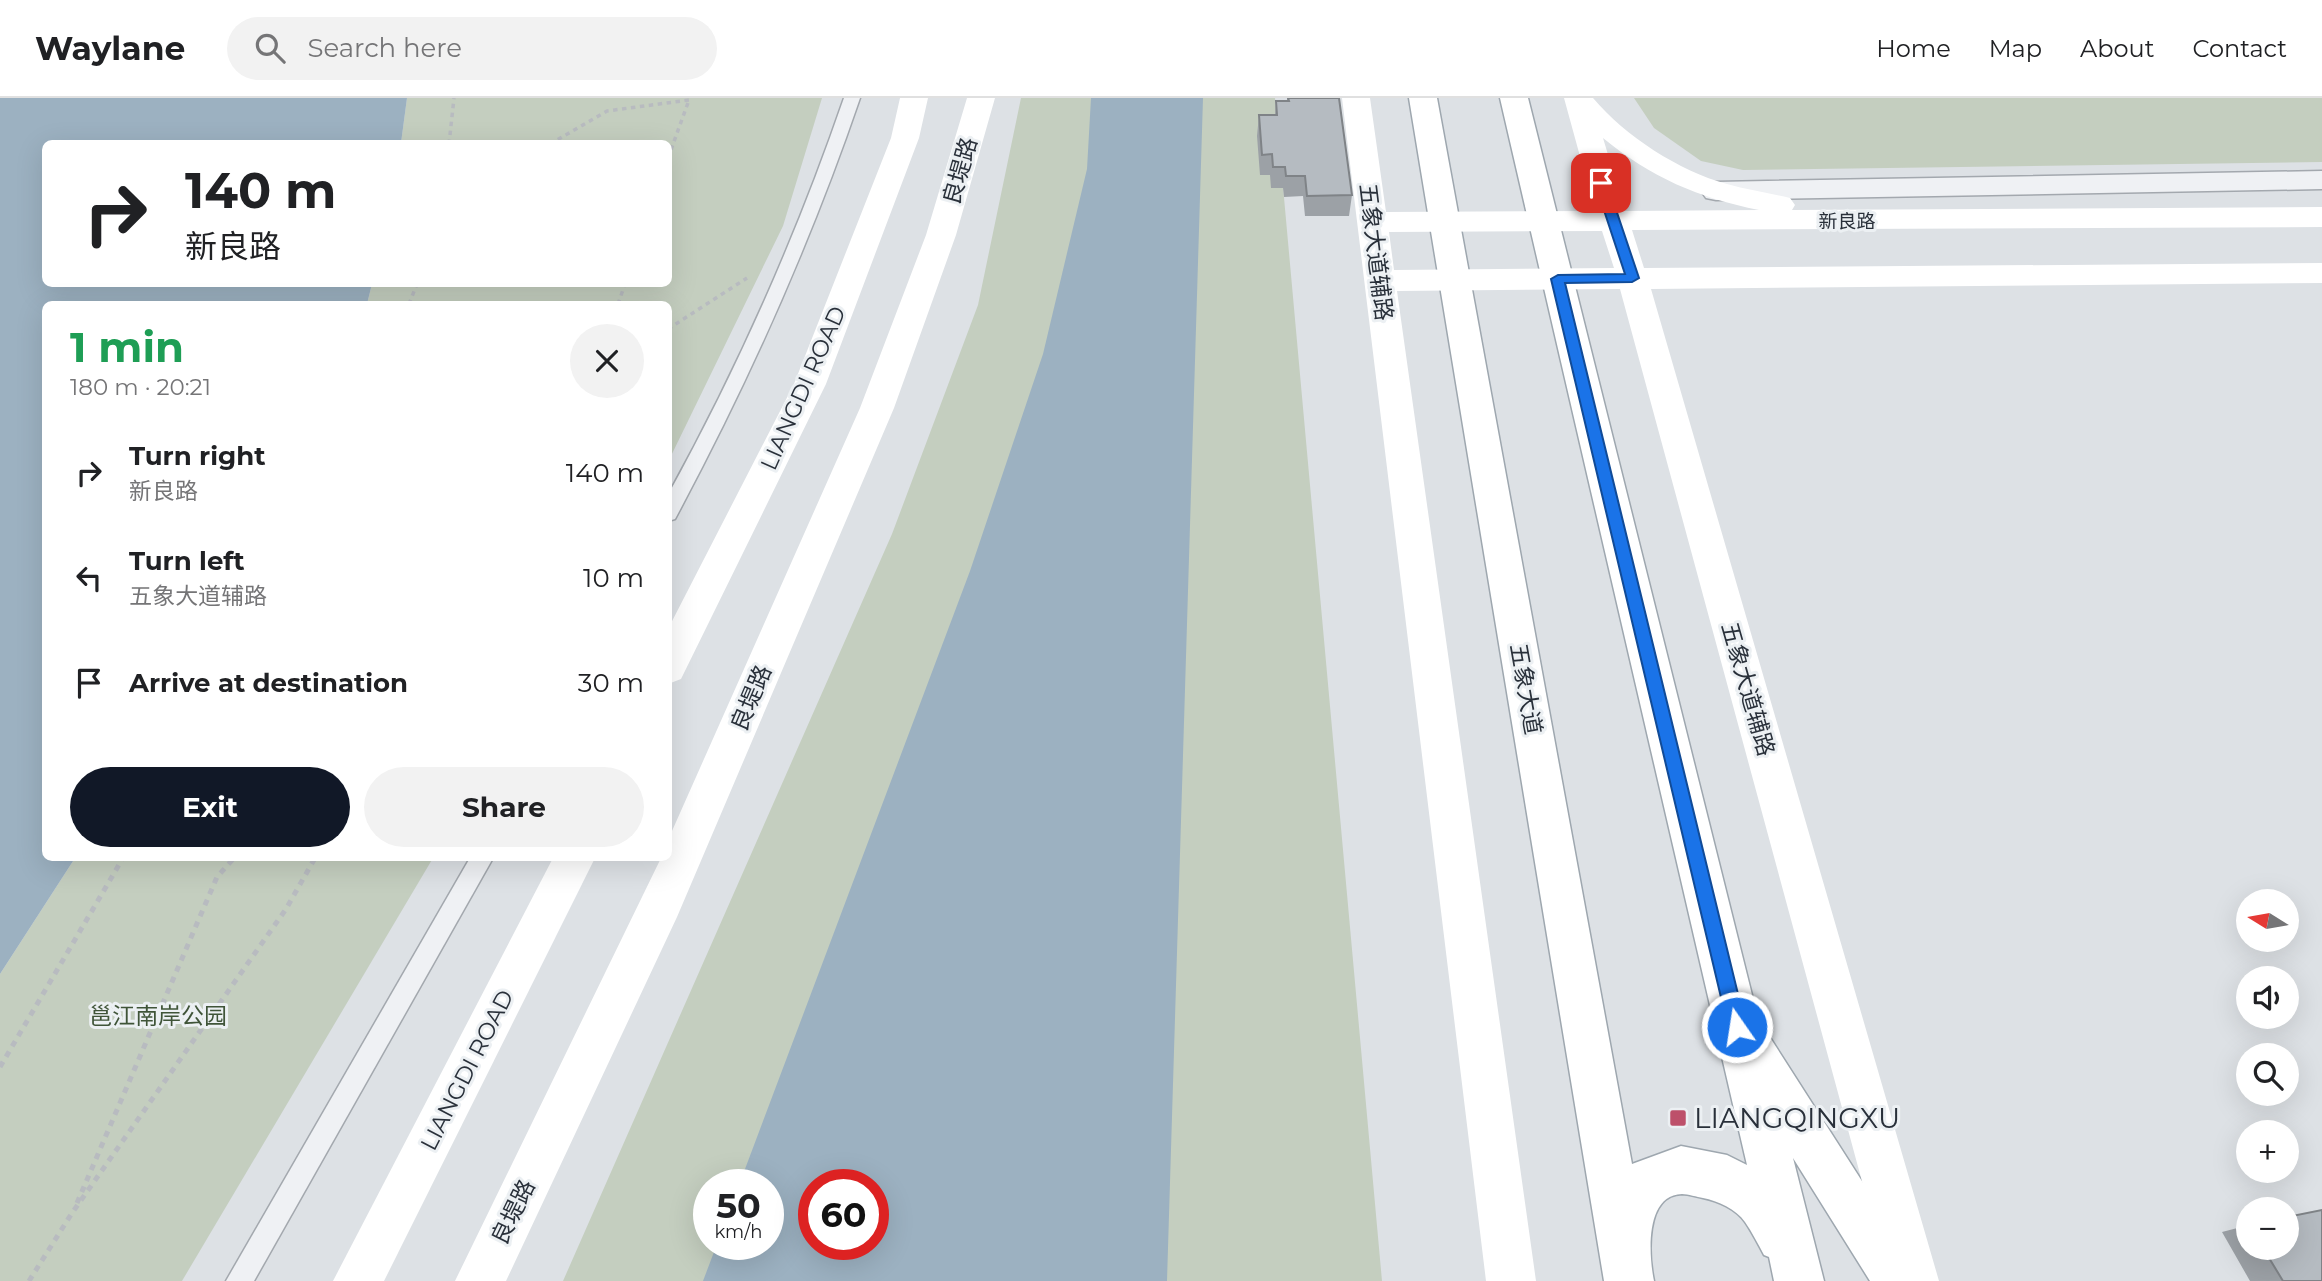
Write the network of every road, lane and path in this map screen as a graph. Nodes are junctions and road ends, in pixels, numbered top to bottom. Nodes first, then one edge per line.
1 (454, 98) edge
2 (852, 98) edge
3 (915, 98) edge
4 (981, 98) edge
5 (1356, 98) edge
6 (1423, 98) edge
7 (1514, 98) edge
8 (689, 99) edge
9 (1578, 100) edge
10 (449, 140) edge
11 (557, 140) edge
12 (672, 148) edge
13 (2322, 180) edge
14 (1716, 191) junction
15 (2322, 217) edge
16 (1544, 220) junction
17 (1613, 220) junction
18 (1445, 221) junction
19 (1907, 221) junction
20 (1373, 222) junction
21 (2322, 273) edge
22 (752, 275) dead end
23 (1632, 278) junction
24 (1558, 279) junction
25 (1455, 280) junction
26 (1380, 281) junction
27 (672, 326) edge
28 (672, 507) edge
29 (672, 660) edge
30 (121, 861) edge
31 (231, 861) edge
32 (313, 861) edge
33 (480, 861) edge
34 (572, 861) edge
35 (1737, 1027) junction
36 (0, 1068) edge
37 (72, 1213) junction
38 (1797, 1273) edge
39 (1628, 1275) edge
40 (29, 1281) edge
41 (239, 1281) edge
42 (358, 1281) edge
43 (480, 1281) edge
44 (1511, 1281) edge
45 (1898, 1281) edge
46 (1914, 1281) edge

1 - 10 path
2 - 28 lane
3 - 29 main road, LIANGDI ROAD
4 - 43 main road, 良堤路
5 - 20 main road, 五象大道辅路
6 - 18 main road, 五象大道
7 - 16 main road
8 - 11 path
8 - 12 path
9 - 14 main road
9 - 17 main road, 五象大道辅路
13 - 14 street
14 - 19 main road
15 - 19 main road, 新良路
16 - 17 main road, 新良路
16 - 18 main road, 新良路
16 - 24 main road
17 - 19 main road, 新良路
17 - 23 main road, 五象大道辅路
18 - 20 main road, 新良路
18 - 25 main road, 五象大道
20 - 26 main road, 五象大道辅路
21 - 23 main road
22 - 27 path
23 - 24 main road
23 - 46 main road, 五象大道辅路
24 - 25 main road
24 - 35 main road
25 - 26 main road
25 - 39 main road, 五象大道
26 - 44 main road, 五象大道辅路
30 - 36 path
31 - 37 path
32 - 37 path
33 - 41 lane
34 - 42 main road, LIANGDI ROAD
35 - 38 main road
35 - 45 main road
37 - 40 path
38 - 39 main road

